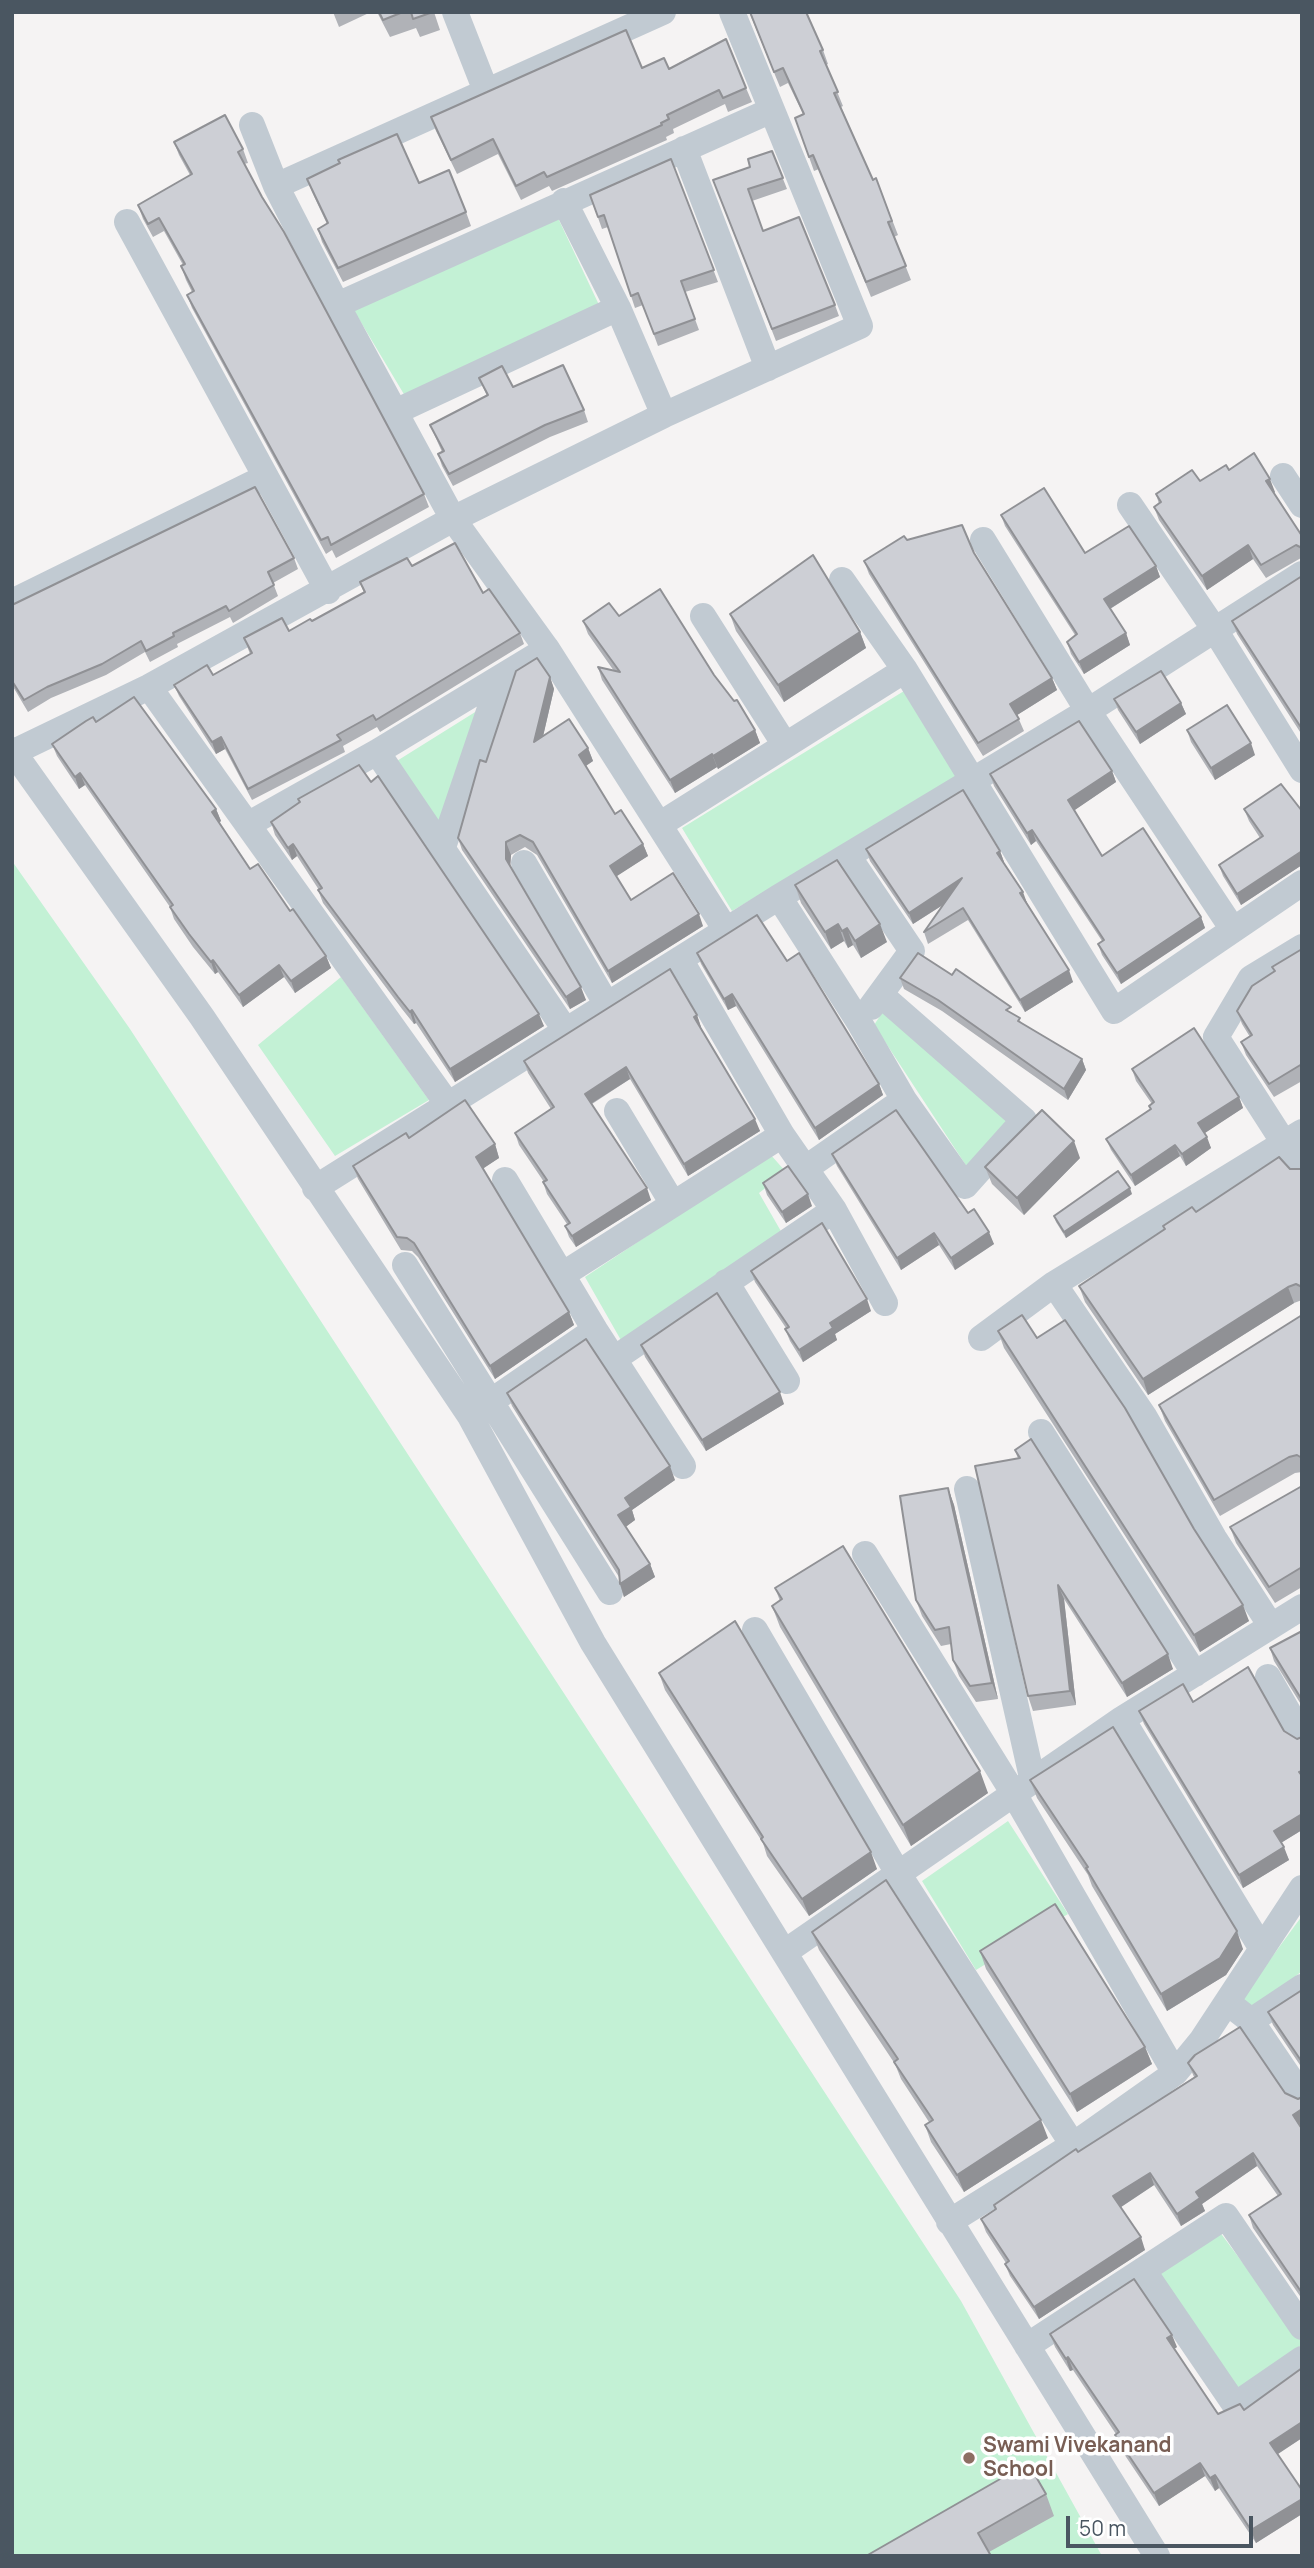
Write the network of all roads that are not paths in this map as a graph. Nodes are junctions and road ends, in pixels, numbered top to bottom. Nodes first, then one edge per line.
1 (455, 12) edge
2 (732, 12) edge
3 (647, 16) edge
4 (486, 91) junction
5 (772, 110) junction
6 (252, 125) dead end
7 (684, 149) junction
8 (276, 186) junction
9 (564, 201) junction
10 (127, 222) dead end
11 (337, 304) junction
12 (618, 308) junction
13 (768, 368) junction
14 (395, 412) junction
15 (664, 415) junction
16 (1283, 476) dead end
17 (266, 477) junction
18 (1130, 505) dead end
19 (1302, 505) edge
20 (453, 519) junction
21 (983, 540) dead end
22 (1302, 574) edge
23 (842, 580) dead end
24 (328, 591) junction
25 (12, 602) edge
26 (704, 616) dead end
27 (1215, 630) junction
28 (547, 649) junction
29 (905, 670) junction
30 (499, 679) junction
31 (149, 687) junction
32 (1088, 711) junction
33 (785, 745) junction
34 (13, 751) edge
35 (377, 752) junction
36 (1302, 770) edge
37 (975, 782) junction
38 (249, 824) junction
39 (659, 825) junction
40 (442, 850) junction
41 (848, 856) junction
42 (524, 863) dead end
43 (1302, 883) edge
44 (779, 897) junction
45 (1232, 929) junction
46 (726, 930) junction
47 (1302, 947) edge
48 (680, 959) junction
49 (881, 995) junction
50 (607, 1005) junction
51 (859, 1022) junction
52 (566, 1031) junction
53 (904, 1100) junction
54 (449, 1106) junction
55 (617, 1111) dead end
56 (782, 1135) junction
57 (1292, 1138) edge
58 (806, 1168) junction
59 (1302, 1171) edge
60 (505, 1180) dead end
61 (315, 1188) junction
62 (673, 1204) junction
63 (834, 1210) junction
64 (405, 1265) dead end
65 (562, 1275) junction
66 (726, 1282) junction
67 (1054, 1284) junction
68 (885, 1303) dead end
69 (595, 1329) junction
70 (981, 1338) dead end
71 (614, 1359) junction
72 (787, 1381) dead end
73 (1166, 1402) edge
74 (480, 1408) junction
75 (1143, 1416) junction
76 (1041, 1432) dead end
77 (682, 1466) dead end
78 (967, 1489) dead end
79 (865, 1554) dead end
80 (610, 1592) dead end
81 (1302, 1608) edge
82 (1271, 1626) junction
83 (755, 1630) dead end
84 (1195, 1674) junction
85 (1268, 1677) dead end
86 (1122, 1719) junction
87 (1302, 1736) edge
88 (1023, 1788) junction
89 (898, 1875) junction
90 (1302, 1888) edge
91 (1262, 1949) junction
92 (785, 1952) junction
93 (1302, 1987) edge
94 (1227, 2002) junction
95 (1251, 2021) junction
96 (1175, 2073) junction
97 (1302, 2096) edge
98 (1073, 2145) junction
99 (949, 2222) junction
100 (1143, 2270) junction
101 (1302, 2327) edge
102 (1027, 2346) junction
103 (1302, 2359) edge
104 (1157, 2556) edge

1 - 4 street
2 - 5 street
3 - 4 street
4 - 8 street
5 - 7 street
5 - 13 street
6 - 8 street
7 - 9 street
7 - 13 street
8 - 11 street
9 - 11 street
9 - 12 street
10 - 17 street
11 - 14 street
12 - 14 street
12 - 15 street
13 - 15 street
14 - 20 street
15 - 20 street
16 - 19 street
17 - 24 street
17 - 25 street
18 - 27 street
20 - 24 street
20 - 28 street
21 - 32 street
22 - 27 street
23 - 29 street
24 - 31 street
26 - 33 street
27 - 32 street
27 - 36 street
28 - 30 street
28 - 39 street
29 - 33 street
29 - 37 street
30 - 35 street
30 - 40 street
31 - 34 street
31 - 38 street
32 - 37 street
32 - 45 street
33 - 39 street
34 - 61 street
35 - 38 street
35 - 40 street
37 - 41 street
37 - 45 street
38 - 54 street
39 - 46 street
40 - 52 street
41 - 44 street
41 - 49 street
42 - 50 street
43 - 45 street
44 - 46 street
44 - 51 street
46 - 48 street
47 - 57 street
48 - 50 street
48 - 56 street
49 - 51 street
49 - 53 street
50 - 52 street
51 - 53 street
52 - 54 street
53 - 58 street
54 - 61 street
55 - 62 street
56 - 58 street
56 - 62 street
57 - 59 street
57 - 67 street
58 - 63 street
60 - 65 street
61 - 74 street
62 - 65 street
63 - 66 street
63 - 68 street
64 - 74 street
65 - 69 street
66 - 71 street
66 - 72 street
67 - 70 street
67 - 75 street
69 - 71 street
69 - 74 street
71 - 77 street
73 - 75 street
74 - 80 street
74 - 92 street
75 - 82 street
76 - 84 street
78 - 88 street
79 - 88 street
81 - 82 street
82 - 84 street
83 - 89 street
84 - 86 street
85 - 87 street
86 - 88 street
86 - 91 street
88 - 89 street
88 - 96 street
89 - 92 street
89 - 98 street
90 - 91 street
91 - 94 street
92 - 99 street
93 - 95 street
94 - 95 street
94 - 96 street
95 - 97 street
96 - 98 street
98 - 99 street
99 - 102 street
100 - 101 street
100 - 102 street
100 - 103 street
102 - 104 street

